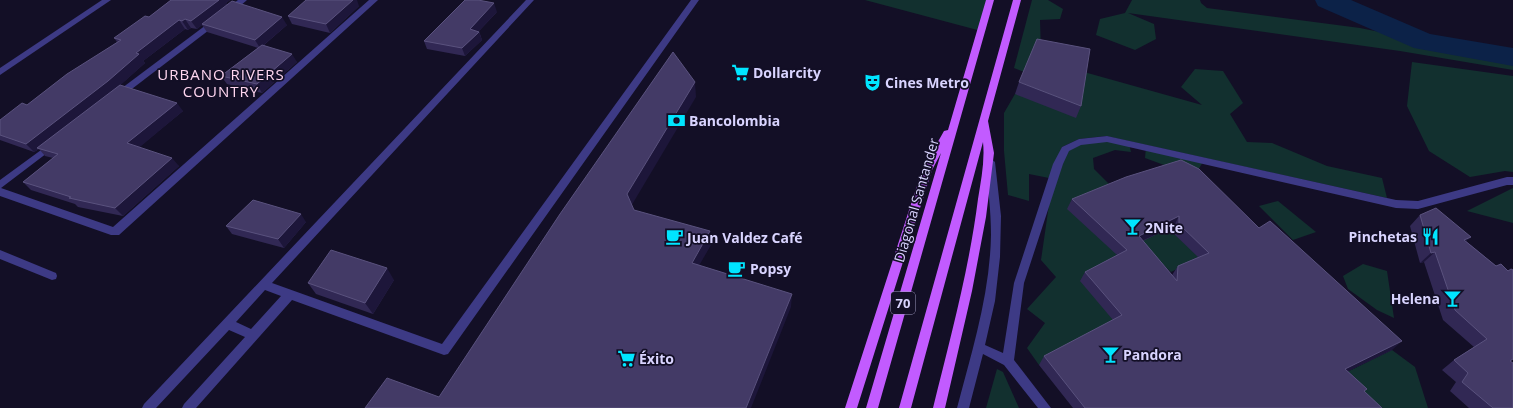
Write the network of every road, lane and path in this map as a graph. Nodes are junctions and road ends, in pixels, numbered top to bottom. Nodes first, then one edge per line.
1 (107, 0) edge
2 (243, 0) edge
3 (374, 0) edge
4 (530, 0) edge
5 (695, 0) edge
6 (990, 0) edge
7 (1017, 0) edge
8 (0, 72) edge
9 (112, 99) edge
10 (956, 115) junction
11 (984, 118) junction
12 (62, 137) edge
13 (989, 153) junction
14 (1513, 181) edge
15 (0, 185) edge
16 (0, 192) edge
17 (1418, 205) junction
18 (1430, 215) edge
19 (0, 254) edge
20 (52, 276) dead end
21 (264, 285) junction
22 (290, 294) junction
23 (228, 324) junction
24 (253, 335) junction
25 (979, 347) junction
26 (1008, 361) junction
27 (148, 408) edge
28 (188, 408) edge
29 (851, 408) edge
30 (872, 408) edge
31 (905, 408) edge
32 (939, 408) edge
33 (963, 408) edge
34 (1045, 408) edge

1 - 8 street
2 - 9 street
3 - 16 street
4 - 21 street
5 - 22 street
6 - 10 main road, Diagonal Santander / 70
7 - 11 main road, 70
10 - 29 main road
10 - 30 main road, Diagonal Santander / 70
11 - 13 main road
11 - 31 main road, 70
12 - 15 street
13 - 25 street
13 - 32 main road
14 - 17 street
17 - 18 street
17 - 26 street
19 - 20 street
21 - 22 street
21 - 23 street
22 - 24 street
23 - 24 street
23 - 27 street
24 - 28 street
25 - 26 street
25 - 33 street
26 - 34 street

